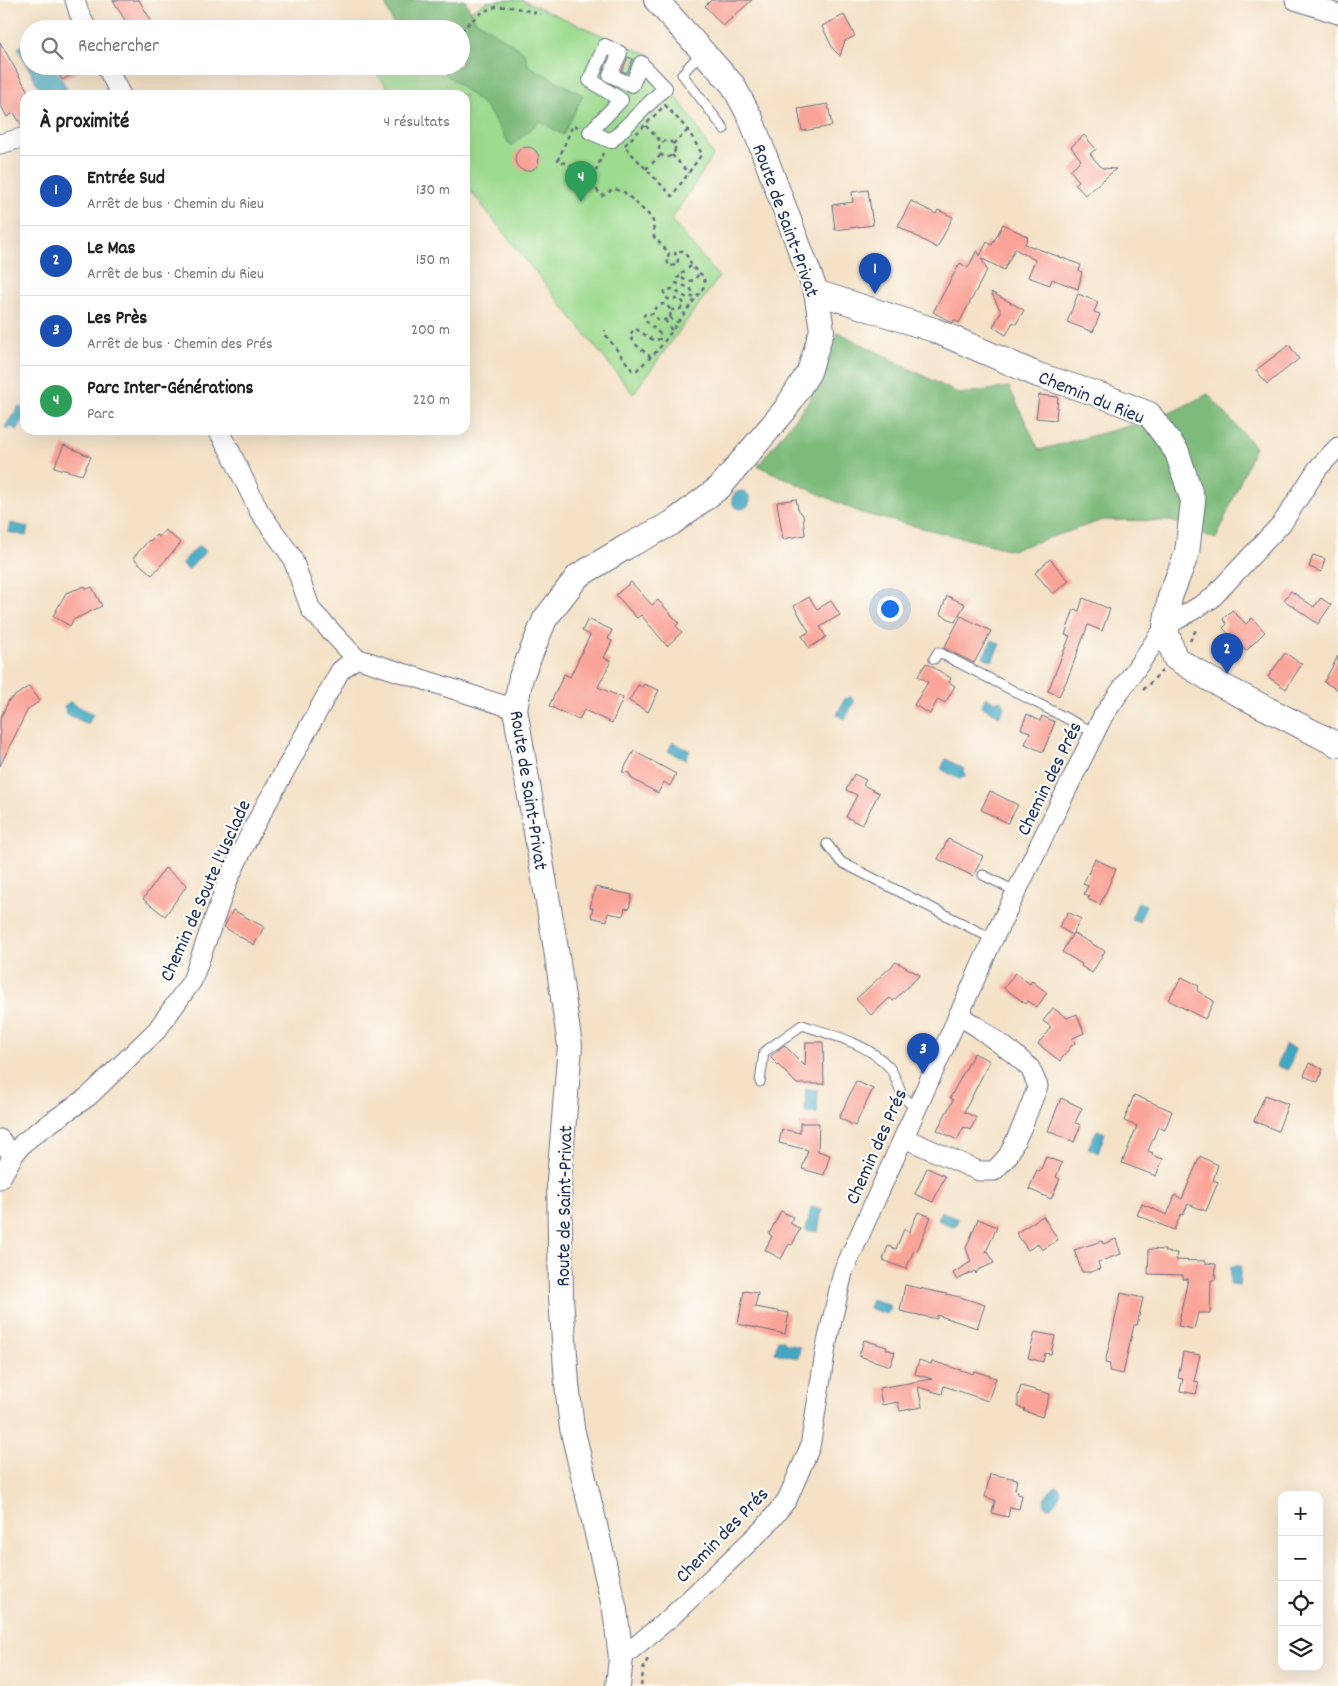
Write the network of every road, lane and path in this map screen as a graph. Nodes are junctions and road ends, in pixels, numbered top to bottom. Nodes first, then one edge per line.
1 (75, 0) edge
2 (656, 0) edge
3 (1295, 0) edge
4 (540, 14) dead end
5 (1338, 14) edge
6 (82, 20) edge
7 (470, 21) edge
8 (702, 51) junction
9 (111, 75) edge
10 (118, 90) edge
11 (645, 126) junction
12 (724, 129) dead end
13 (688, 130) junction
14 (590, 132) junction
15 (20, 138) edge
16 (609, 141) junction
17 (0, 144) edge
18 (662, 144) junction
19 (673, 144) junction
20 (662, 155) junction
21 (672, 155) junction
22 (646, 169) junction
23 (689, 173) junction
24 (594, 176) junction
25 (691, 266) junction
26 (699, 273) junction
27 (682, 276) junction
28 (816, 292) junction
29 (671, 310) junction
30 (653, 314) junction
31 (670, 317) junction
32 (665, 320) junction
33 (678, 322) junction
34 (605, 330) dead end
35 (672, 330) junction
36 (651, 356) junction
37 (221, 435) edge
38 (1338, 447) edge
39 (1202, 623) dead end
40 (1165, 627) junction
41 (356, 658) junction
42 (1175, 658) junction
43 (934, 659) dead end
44 (1143, 691) dead end
45 (514, 709) junction
46 (1095, 733) junction
47 (1338, 745) edge
48 (827, 844) dead end
49 (983, 875) dead end
50 (1017, 892) junction
51 (993, 939) junction
52 (958, 1015) junction
53 (760, 1082) dead end
54 (917, 1106) junction
55 (904, 1138) junction
56 (0, 1139) edge
57 (13, 1156) junction
58 (0, 1179) edge
59 (651, 1654) dead end
60 (622, 1658) junction
61 (618, 1686) edge
62 (641, 1686) edge

1 - 6 street
2 - 8 street, Route de Saint-Privat
3 - 5 street
4 - 7 path
8 - 12 lane
8 - 28 street, Route de Saint-Privat
9 - 10 street
11 - 13 path
11 - 18 path
11 - 22 path
13 - 19 path
13 - 23 path
14 - 16 street
14 - 16 street
14 - 24 path
15 - 17 street
16 - 24 path
18 - 19 path
18 - 20 path
19 - 21 path
20 - 21 path
20 - 22 path
21 - 23 path
22 - 23 path
24 - 25 path
25 - 26 path
25 - 27 path
26 - 27 path
26 - 33 path
27 - 29 path
28 - 40 street, Chemin du Rieu
28 - 45 street, Route de Saint-Privat
29 - 30 path
29 - 31 path
30 - 32 path
30 - 36 path
31 - 32 path
31 - 33 path
32 - 35 path
33 - 35 path
34 - 36 path
35 - 36 path
37 - 41 street
38 - 40 street
39 - 42 path
40 - 42 street, Chemin du Rieu
40 - 46 street, Chemin des Prés
41 - 45 street
41 - 57 street, Chemin de Soute l'Usclade
42 - 44 path
42 - 47 street
43 - 46 lane
45 - 60 street, Route de Saint-Privat
46 - 50 street, Chemin des Prés
48 - 51 lane
49 - 50 lane
50 - 51 street, Chemin des Prés
51 - 52 street, Chemin des Prés
52 - 54 street, Chemin des Prés
52 - 55 street
53 - 54 lane
54 - 55 street, Chemin des Prés
55 - 60 street, Chemin des Prés
56 - 57 street
57 - 58 street, Chemin de Soute l'Usclade
59 - 62 path
60 - 61 street, Route de Saint-Privat

